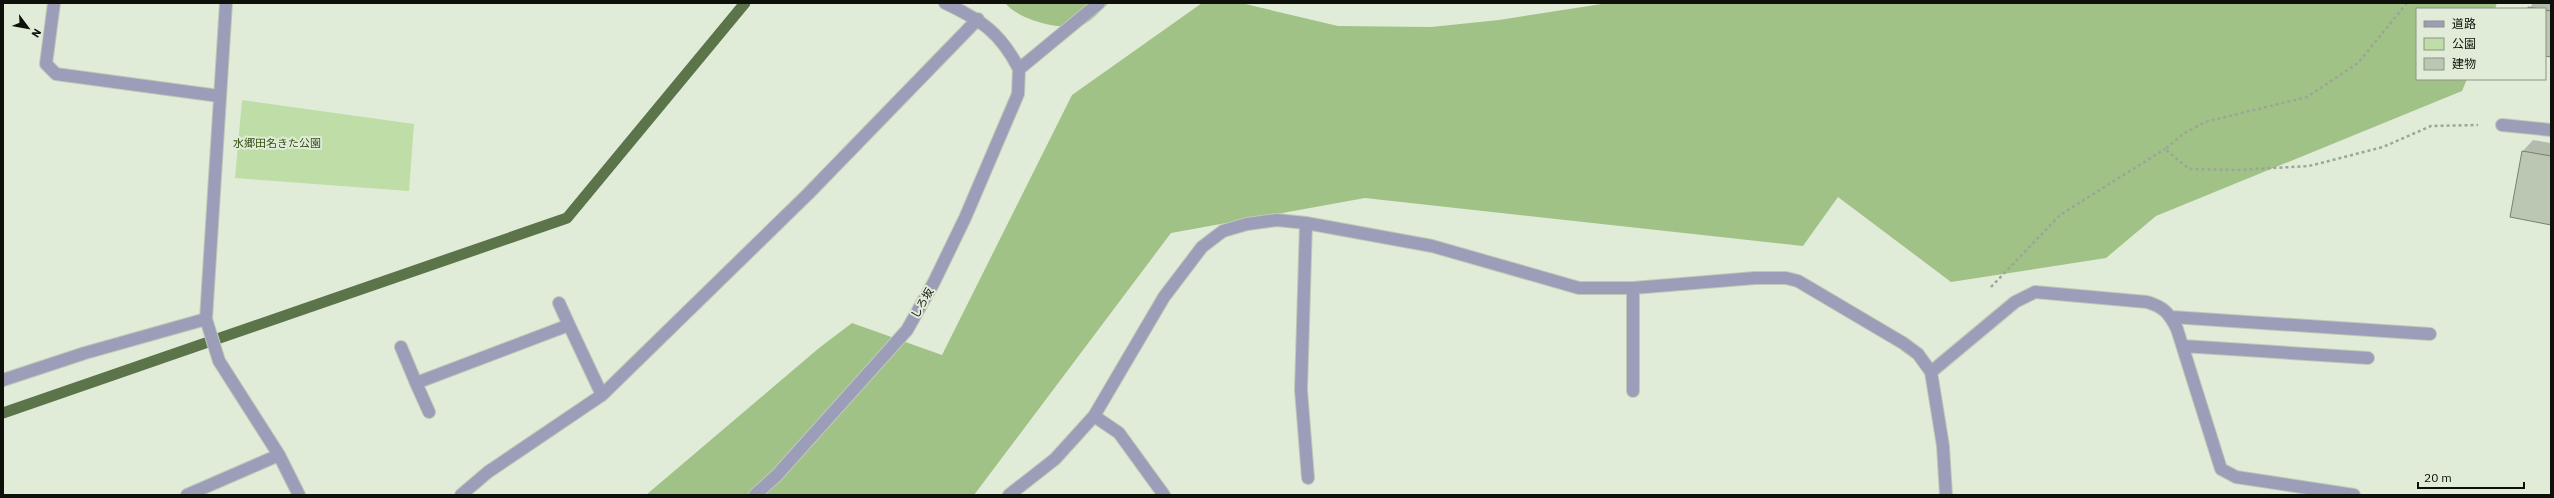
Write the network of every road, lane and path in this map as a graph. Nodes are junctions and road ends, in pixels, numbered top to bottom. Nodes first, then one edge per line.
1 (54, 3) edge
2 (226, 3) edge
3 (945, 3) edge
4 (1098, 3) edge
5 (2406, 3) edge
6 (978, 19) junction
7 (1019, 69) junction
8 (219, 96) junction
9 (2502, 125) joint
10 (2551, 130) edge
11 (2165, 149) junction
12 (1306, 223) junction
13 (1632, 288) junction
14 (1990, 288) dead end
15 (559, 303) dead end
16 (2172, 317) junction
17 (206, 319) junction
18 (569, 325) junction
19 (2430, 334) dead end
20 (2183, 346) junction
21 (401, 347) dead end
22 (2368, 358) dead end
23 (1931, 372) junction
24 (3, 380) edge
25 (416, 383) junction
26 (1633, 392) dead end
27 (602, 395) junction
28 (429, 412) dead end
29 (1094, 416) junction
30 (279, 455) junction
31 (1308, 478) dead end
32 (187, 495) edge
33 (299, 495) edge
34 (461, 495) edge
35 (755, 495) edge
36 (1009, 495) edge
37 (1164, 495) edge
38 (1946, 495) edge
39 (2354, 495) edge

1 - 8 street
2 - 8 street
3 - 6 street
4 - 7 street
5 - 11 path
6 - 7 street
6 - 27 street
7 - 35 street, しろ坂
8 - 17 street
9 - 10 street
9 - 11 path
11 - 14 path
12 - 13 street
12 - 29 street
12 - 31 street
13 - 23 street
13 - 26 street
15 - 18 street
16 - 19 street
16 - 20 street
16 - 23 street
17 - 24 street
17 - 30 street
18 - 25 street
18 - 27 street
20 - 22 street
20 - 39 street
21 - 25 street
23 - 38 street
25 - 28 street
27 - 34 street
29 - 36 street
29 - 37 street
30 - 32 street
30 - 33 street

